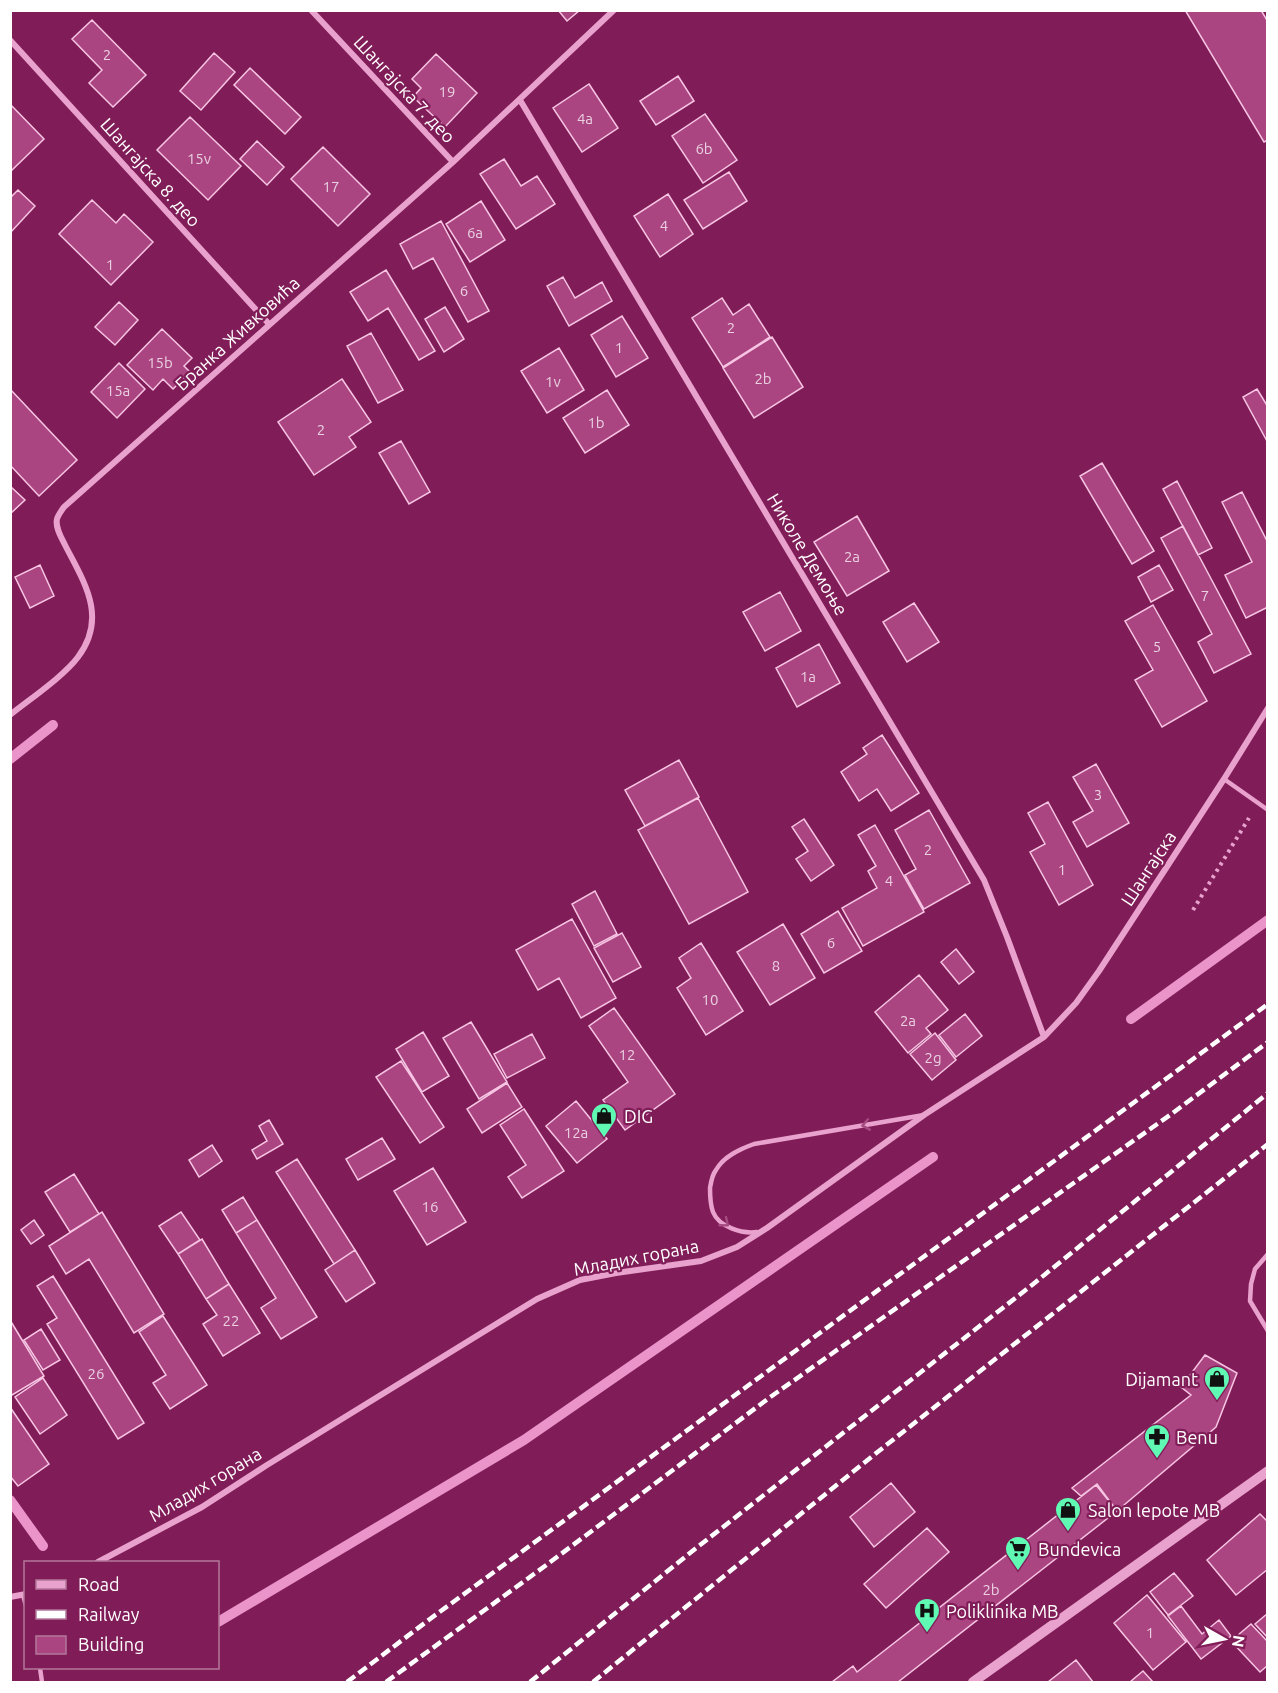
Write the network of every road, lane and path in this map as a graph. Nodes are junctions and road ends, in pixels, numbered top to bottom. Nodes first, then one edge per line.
1 (312, 10) edge
2 (614, 10) edge
3 (10, 40) edge
4 (520, 100) junction
5 (453, 162) junction
6 (270, 324) junction
7 (1268, 708) edge
8 (10, 715) edge
9 (1224, 779) junction
10 (1258, 803) junction
11 (1268, 810) edge
12 (1192, 910) dead end
13 (1044, 1037) junction
14 (924, 1114) junction
15 (767, 1228) junction
16 (1268, 1254) edge
17 (1268, 1331) edge
18 (1268, 1471) edge
19 (102, 1561) edge
20 (24, 1594) edge
21 (10, 1597) edge
22 (973, 1683) edge

1 - 5 street, Шангајска 7. део
2 - 4 street, Бранка Живковића
3 - 6 street, Шангајска 8. део
4 - 5 street, Бранка Живковића
4 - 13 street, Николе Демоње
5 - 6 street, Бранка Живковића
6 - 8 street, Бранка Живковића
7 - 9 street, Шангајска
9 - 10 lane
9 - 13 street, Шангајска
10 - 11 lane
10 - 12 path
13 - 14 street, Младих горана
14 - 15 street, Младих горана
14 -> 15 lane
15 - 19 street, Младих горана
16 - 17 lane
18 - 22 street
20 - 21 street

